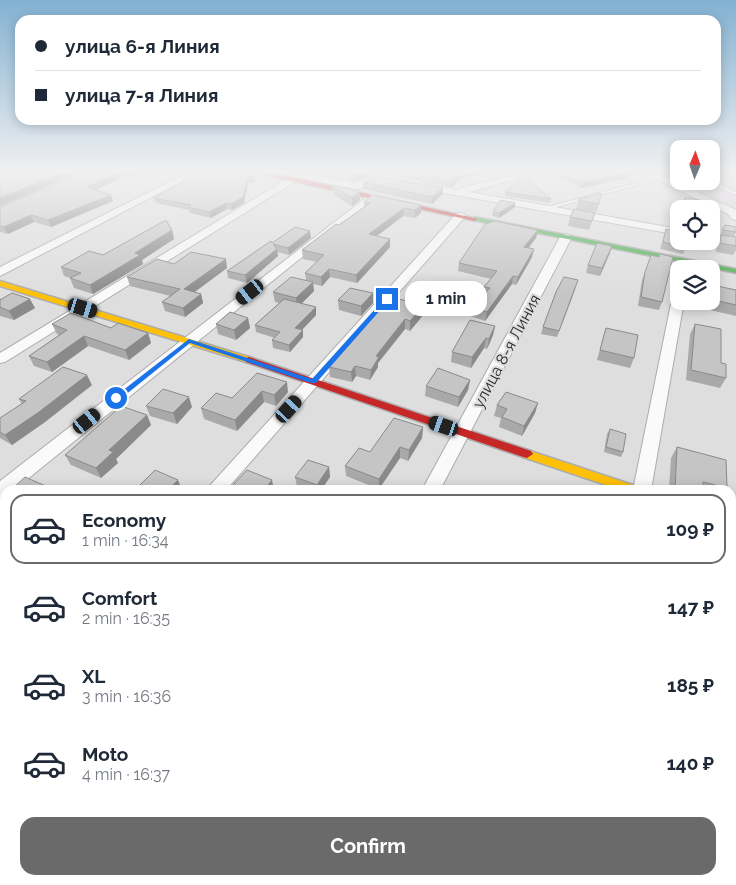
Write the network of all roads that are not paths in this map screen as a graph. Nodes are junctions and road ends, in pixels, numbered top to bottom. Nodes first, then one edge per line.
1 (114, 213) edge
2 (229, 213) edge
3 (350, 213) edge
4 (448, 213) edge
5 (576, 213) edge
6 (460, 216) junction
7 (670, 230) edge
8 (566, 237) junction
9 (720, 239) edge
10 (736, 242) edge
11 (670, 262) edge
12 (720, 269) edge
13 (736, 271) edge
14 (0, 272) edge
15 (0, 283) edge
16 (83, 308) junction
17 (676, 310) edge
18 (189, 340) junction
19 (0, 359) edge
20 (314, 382) junction
21 (462, 433) junction
22 (8, 485) edge
23 (220, 485) edge
24 (434, 485) edge
25 (620, 485) edge
26 (643, 485) edge

1 - 14 street
2 - 16 street
3 - 18 street
4 - 6 street
5 - 7 street
6 - 8 street
6 - 20 street
8 - 11 street
8 - 21 street, улица 8-я Линия
9 - 10 street
12 - 13 street
15 - 16 street
16 - 18 street
16 - 19 street
17 - 26 street
18 - 20 street
18 - 22 street
20 - 21 street
20 - 23 street
21 - 24 street, улица 8-я Линия
21 - 25 street

